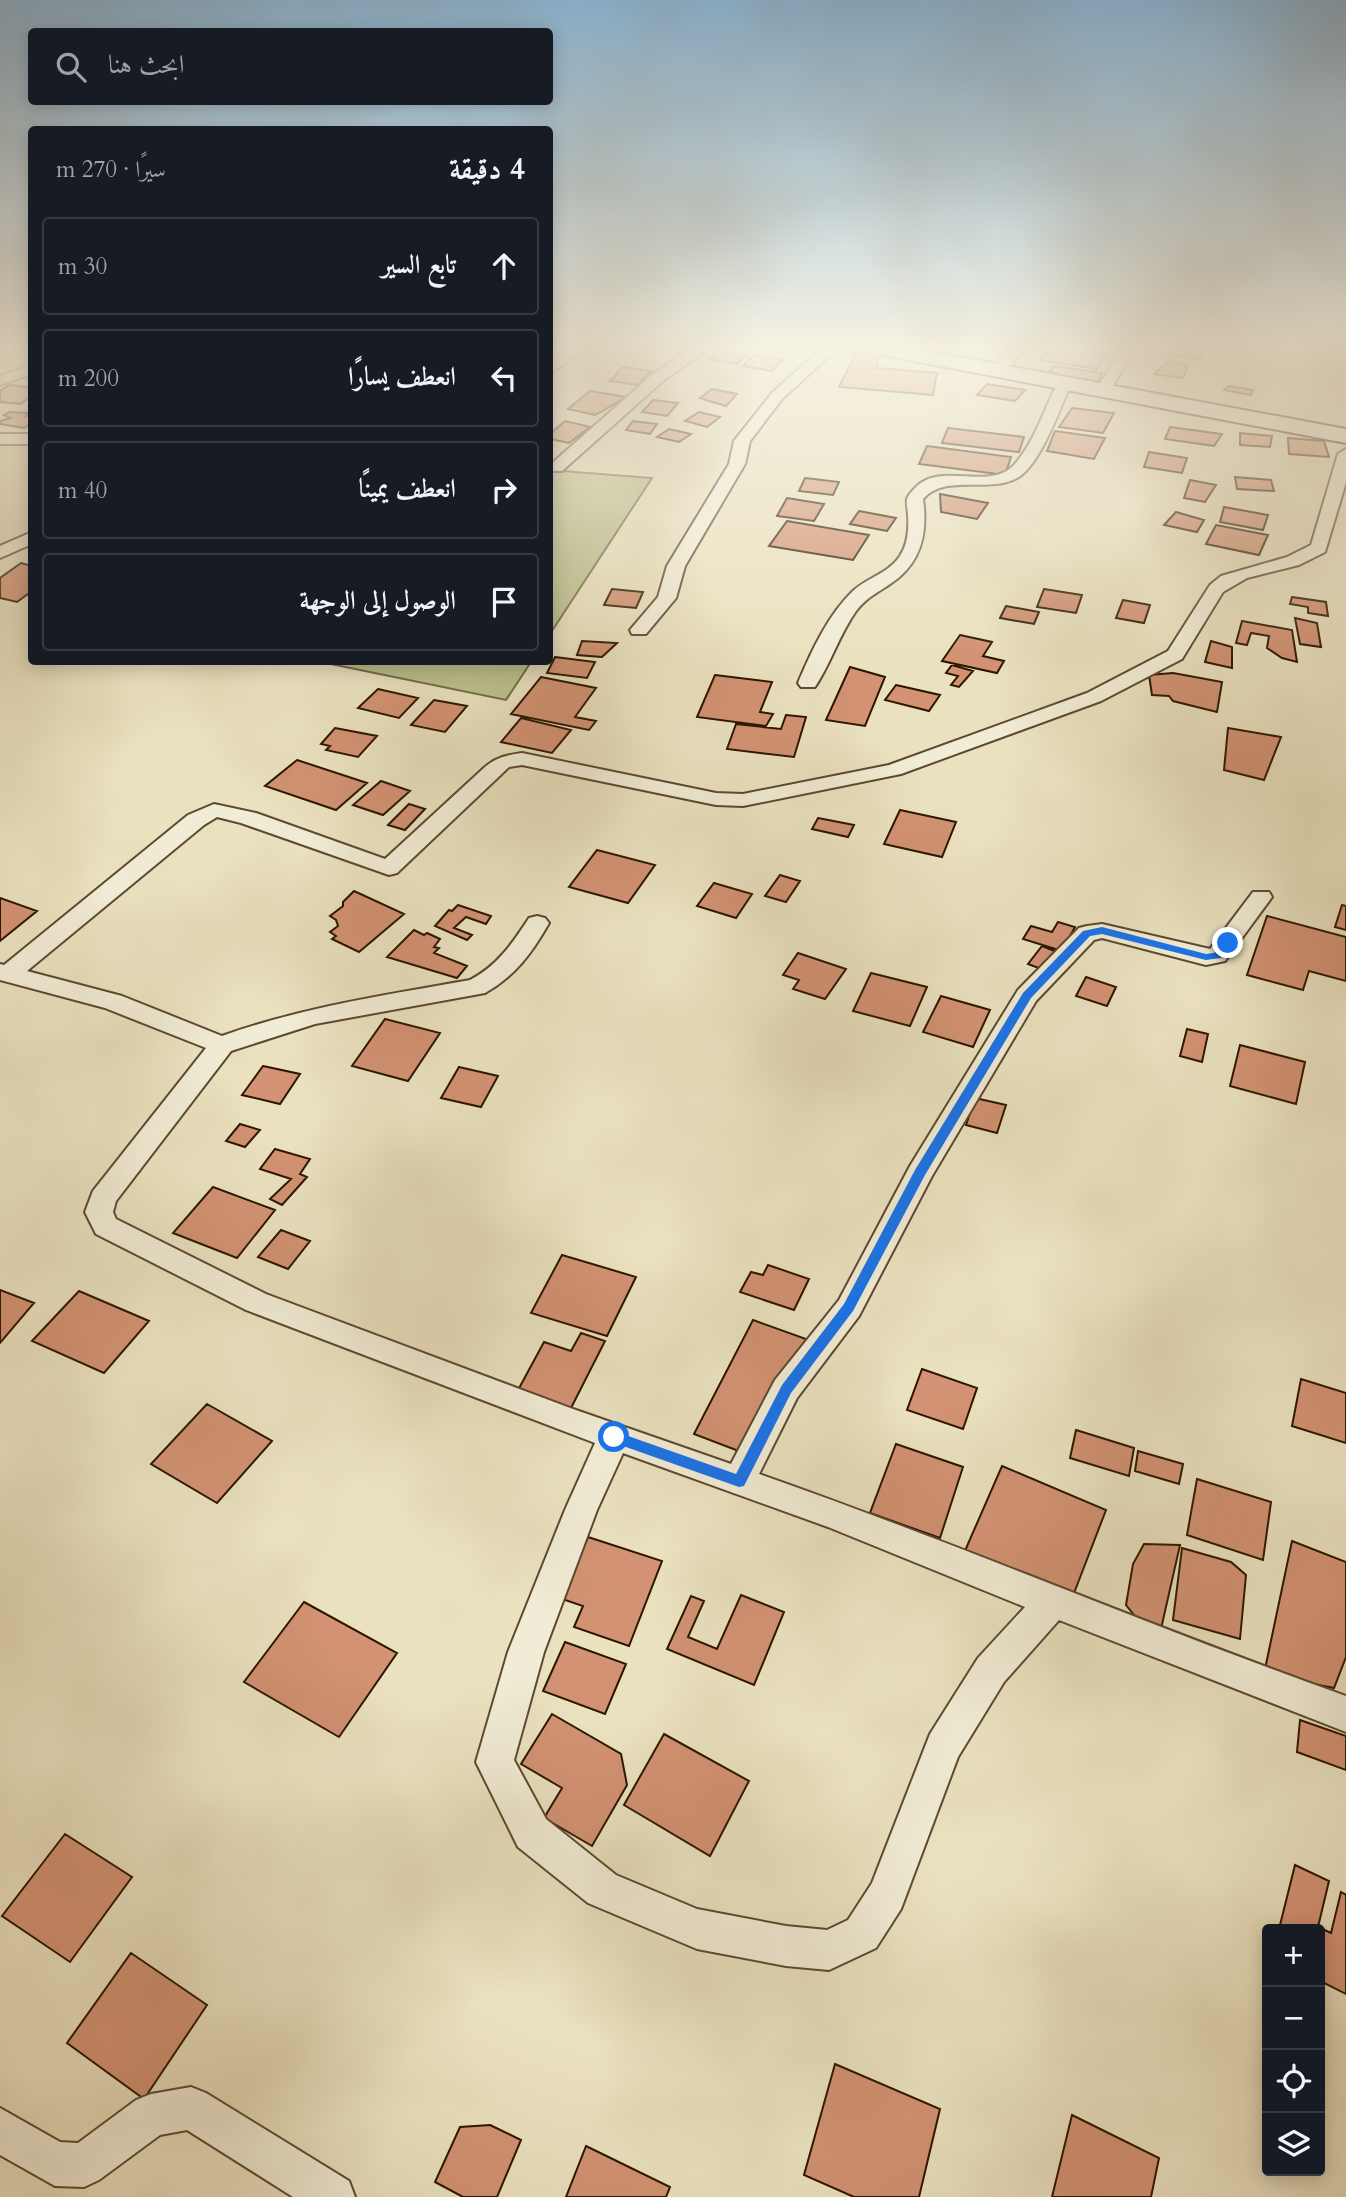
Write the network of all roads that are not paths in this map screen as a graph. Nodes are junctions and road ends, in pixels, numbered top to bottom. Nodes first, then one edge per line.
1 (577, 452) edge
2 (740, 452) edge
3 (1029, 452) edge
4 (1346, 454) edge
5 (556, 468) dead end
6 (28, 541) edge
7 (0, 553) edge
8 (639, 630) dead end
9 (808, 683) dead end
10 (1261, 897) dead end
11 (537, 923) dead end
12 (4, 973) edge
13 (222, 1045) junction
14 (614, 1437) junction
15 (739, 1481) junction
16 (1053, 1601) junction
17 (1346, 1714) edge
18 (0, 2130) edge
19 (333, 2197) edge

1 - 5 street
2 - 8 street
3 - 9 street
4 - 12 street
6 - 7 street
10 - 15 street
11 - 13 street
12 - 13 street
13 - 14 street
14 - 15 street
14 - 16 street
15 - 16 street
16 - 17 street
18 - 19 street

